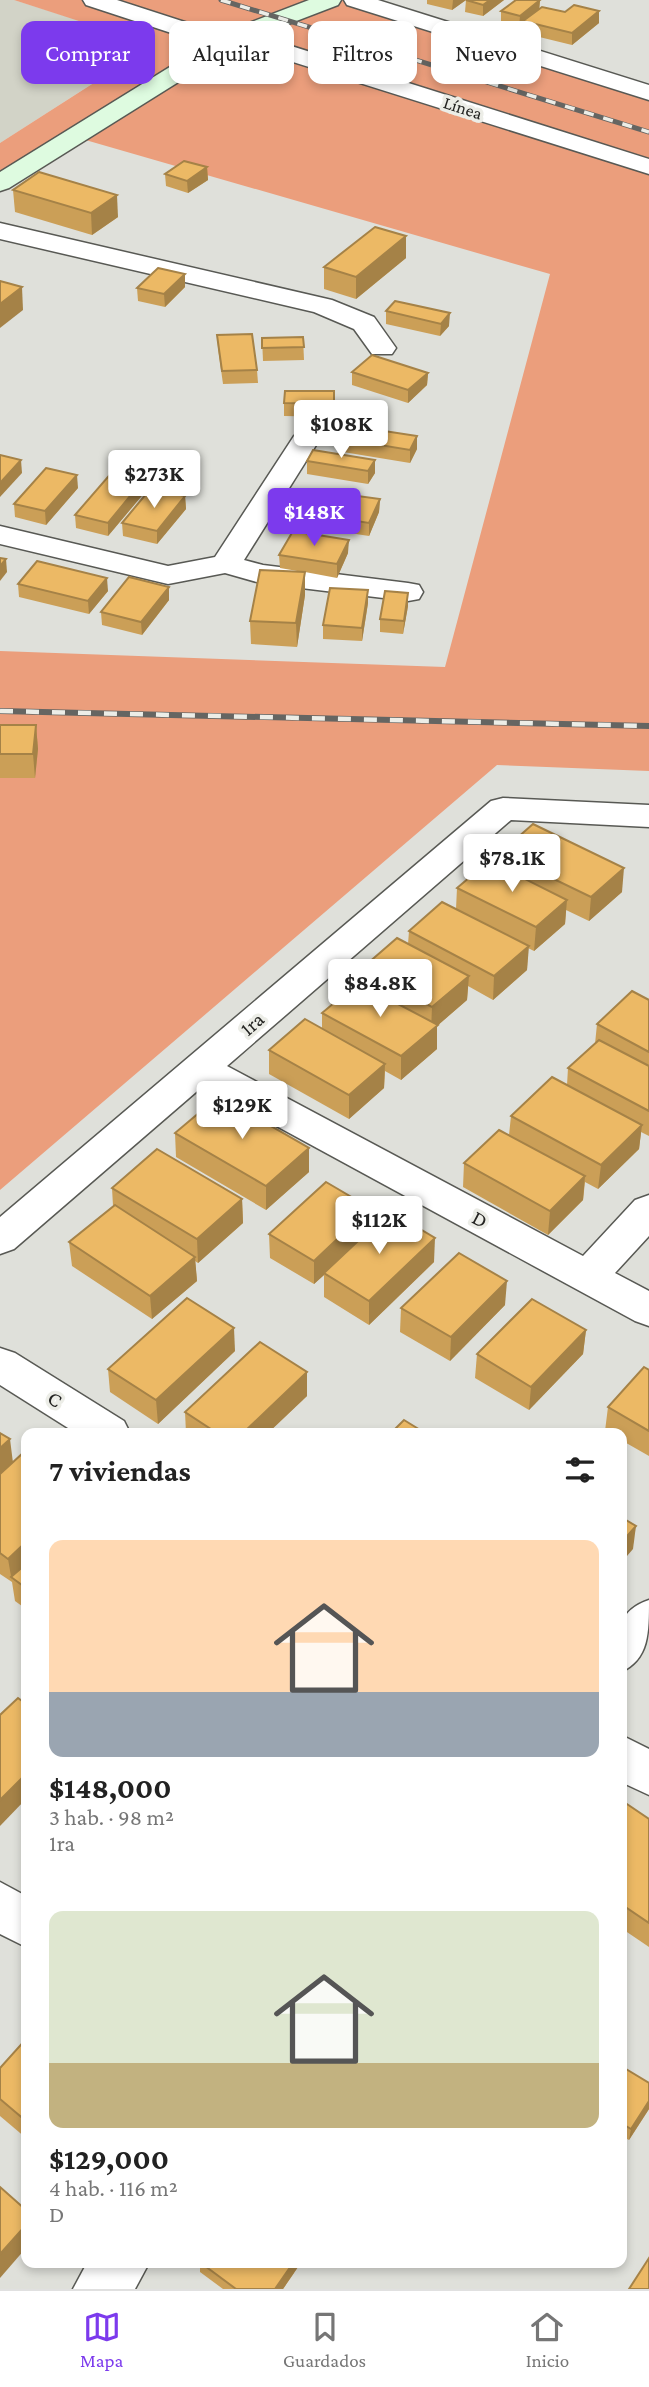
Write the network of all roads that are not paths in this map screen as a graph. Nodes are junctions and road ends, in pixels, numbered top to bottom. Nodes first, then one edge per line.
1 (94, 0) edge
2 (330, 0) edge
3 (355, 0) edge
4 (169, 21) edge
5 (277, 21) edge
6 (294, 58) edge
7 (169, 78) edge
8 (649, 93) edge
9 (649, 167) edge
10 (0, 183) edge
11 (0, 231) edge
12 (382, 348) dead end
13 (304, 442) dead end
14 (0, 535) edge
15 (226, 564) junction
16 (408, 592) edge
17 (649, 816) edge
18 (201, 1068) junction
19 (649, 1210) edge
20 (0, 1240) edge
21 (588, 1277) junction
22 (649, 1310) edge
23 (0, 1364) edge
24 (101, 1428) edge
25 (649, 1619) edge
26 (627, 1646) edge
27 (627, 1760) edge
28 (649, 1774) edge
29 (0, 1905) edge
30 (21, 1920) edge
31 (118, 2268) edge
32 (100, 2289) edge

1 - 4 street, Línea
2 - 5 street
3 - 8 street
6 - 9 street, Línea
7 - 10 street
11 - 12 street
13 - 15 street
14 - 15 street
15 - 16 street
17 - 18 street, 1ra
18 - 20 street, 1ra
18 - 21 street, D
19 - 21 street
21 - 22 street, D
23 - 24 street, C
25 - 26 street
27 - 28 street
29 - 30 street
31 - 32 street

